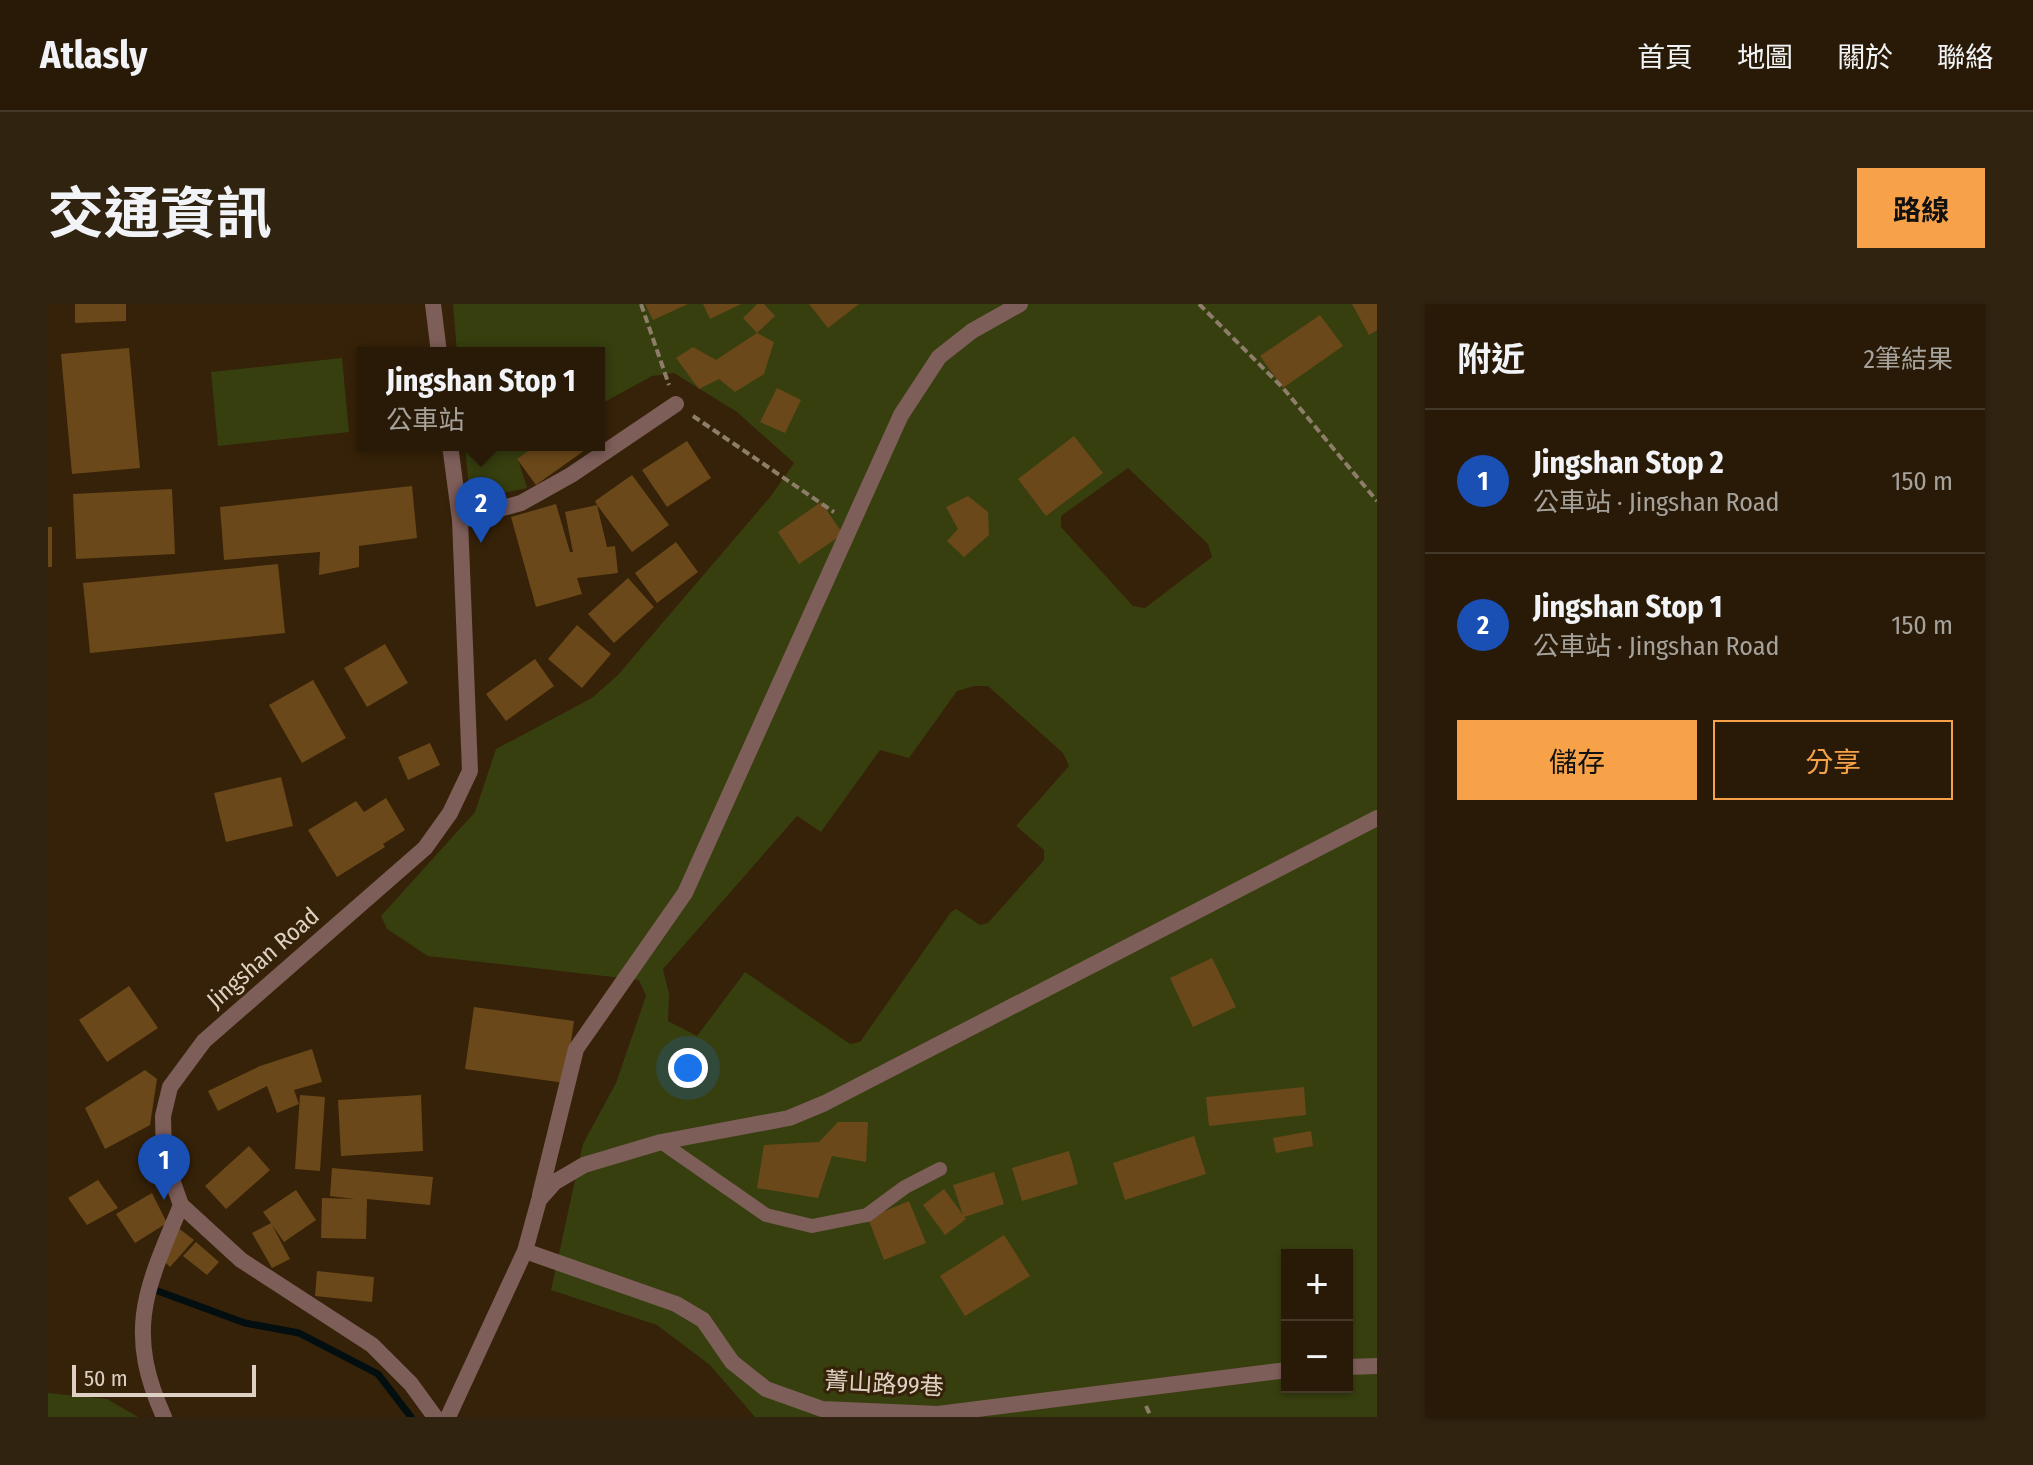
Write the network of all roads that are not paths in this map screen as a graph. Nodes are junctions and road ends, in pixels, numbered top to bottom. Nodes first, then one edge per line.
1 (433, 304) edge
2 (1020, 304) edge
3 (438, 347) edge
4 (676, 404) road end
5 (451, 451) edge
6 (460, 520) junction
7 (1377, 818) edge
8 (661, 1142) junction
9 (940, 1169) dead end
10 (539, 1200) junction
11 (181, 1205) junction
12 (525, 1251) junction
13 (1377, 1366) edge
14 (1353, 1367) edge
15 (1281, 1371) edge
16 (164, 1417) edge
17 (435, 1417) edge
18 (448, 1417) edge

1 - 3 street
2 - 10 street
4 - 6 street
5 - 6 street, Jingshan Road
6 - 11 street, Jingshan Road
7 - 8 street
8 - 9 lane
8 - 10 street
10 - 12 street
11 - 16 street
11 - 17 street, Jingshan Road
12 - 15 street, 菁山路99巷
12 - 18 street
13 - 14 street

